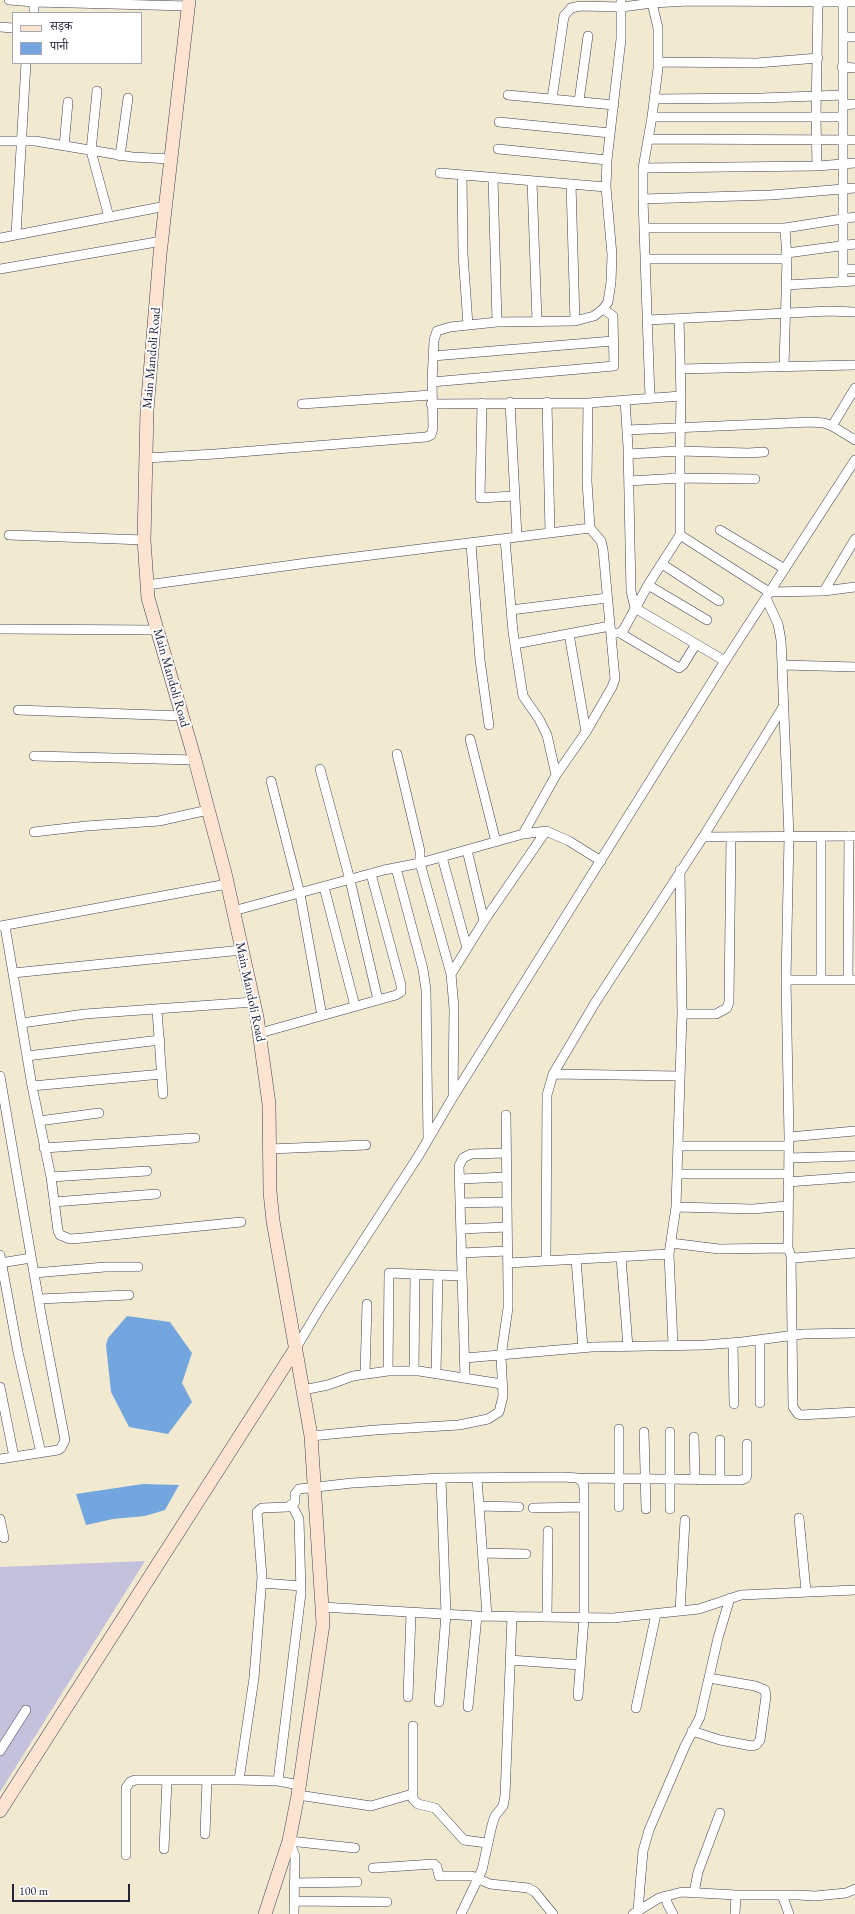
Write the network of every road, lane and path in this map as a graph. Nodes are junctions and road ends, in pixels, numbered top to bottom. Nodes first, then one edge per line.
1 (9, 0) edge
2 (750, 0) edge
3 (792, 0) edge
4 (818, 0) edge
5 (843, 1) edge
6 (34, 2) junction
7 (855, 2) edge
8 (188, 3) edge
9 (652, 3) junction
10 (621, 4) edge
11 (34, 12) edge
12 (0, 27) edge
13 (12, 28) edge
14 (588, 36) dead end
15 (844, 37) junction
16 (855, 37) edge
17 (818, 58) junction
18 (658, 62) junction
19 (26, 64) edge
20 (842, 67) junction
21 (855, 68) edge
22 (97, 92) dead end
23 (508, 94) dead end
24 (816, 97) junction
25 (128, 98) dead end
26 (552, 99) junction
27 (654, 99) junction
28 (843, 100) junction
29 (580, 101) junction
30 (68, 102) dead end
31 (855, 104) edge
32 (614, 105) junction
33 (652, 117) junction
34 (816, 117) junction
35 (842, 117) junction
36 (499, 122) dead end
37 (610, 134) junction
38 (648, 139) junction
39 (816, 140) junction
40 (842, 140) junction
41 (855, 140) edge
42 (0, 141) edge
43 (20, 141) junction
44 (64, 146) junction
45 (498, 148) dead end
46 (91, 151) junction
47 (120, 156) junction
48 (171, 159) junction
49 (607, 160) junction
50 (844, 163) junction
51 (855, 163) edge
52 (817, 166) junction
53 (644, 168) junction
54 (440, 173) dead end
55 (462, 175) junction
56 (493, 178) junction
57 (532, 181) junction
58 (571, 184) junction
59 (606, 187) junction
60 (855, 188) edge
61 (842, 189) junction
62 (643, 199) junction
63 (166, 206) junction
64 (108, 217) junction
65 (855, 217) edge
66 (843, 218) junction
67 (644, 228) junction
68 (785, 228) junction
69 (16, 234) junction
70 (0, 238) edge
71 (162, 241) junction
72 (855, 244) edge
73 (842, 245) junction
74 (787, 256) junction
75 (646, 260) junction
76 (0, 269) edge
77 (843, 269) junction
78 (855, 269) edge
79 (855, 281) edge
80 (843, 282) junction
81 (786, 285) junction
82 (603, 309) junction
83 (855, 312) edge
84 (785, 313) junction
85 (679, 318) junction
86 (648, 320) junction
87 (537, 321) junction
88 (575, 321) junction
89 (497, 322) junction
90 (468, 325) junction
91 (613, 341) junction
92 (433, 356) junction
93 (855, 365) edge
94 (784, 367) junction
95 (680, 369) junction
96 (432, 382) junction
97 (855, 388) edge
98 (681, 396) junction
99 (650, 398) junction
100 (431, 399) junction
101 (625, 400) junction
102 (510, 402) junction
103 (547, 402) junction
104 (482, 403) junction
105 (588, 403) junction
106 (302, 404) dead end
107 (832, 426) junction
108 (681, 427) junction
109 (627, 430) junction
110 (855, 440) edge
111 (680, 451) junction
112 (764, 452) dead end
113 (628, 454) junction
114 (146, 458) junction
115 (855, 460) edge
116 (680, 478) junction
117 (755, 478) dead end
118 (629, 481) junction
119 (514, 496) junction
120 (590, 528) junction
121 (720, 530) dead end
122 (550, 533) junction
123 (9, 535) dead end
124 (680, 535) junction
125 (516, 537) junction
126 (505, 539) junction
127 (855, 539) edge
128 (144, 540) junction
129 (471, 544) junction
130 (662, 564) junction
131 (785, 569) junction
132 (147, 585) junction
133 (648, 585) junction
134 (855, 588) edge
135 (824, 591) junction
136 (768, 595) junction
137 (607, 598) junction
138 (719, 601) dead end
139 (635, 608) junction
140 (511, 610) junction
141 (707, 620) dead end
142 (0, 629) edge
143 (158, 630) junction
144 (614, 630) junction
145 (569, 634) junction
146 (515, 644) junction
147 (696, 644) junction
148 (725, 662) junction
149 (783, 665) junction
150 (855, 667) edge
151 (783, 707) junction
152 (18, 710) dead end
153 (183, 716) junction
154 (489, 725) dead end
155 (586, 732) junction
156 (470, 738) dead end
157 (397, 754) dead end
158 (34, 756) dead end
159 (195, 760) junction
160 (320, 769) dead end
161 (556, 774) junction
162 (271, 781) dead end
163 (208, 810) junction
164 (546, 831) junction
165 (34, 832) dead end
166 (523, 834) junction
167 (852, 836) edge
168 (703, 837) junction
169 (731, 837) junction
170 (821, 837) junction
171 (789, 838) junction
172 (496, 842) junction
173 (467, 850) junction
174 (442, 857) junction
175 (600, 861) junction
176 (420, 863) junction
177 (396, 868) junction
178 (680, 870) junction
179 (371, 874) junction
180 (350, 880) junction
181 (227, 884) junction
182 (324, 887) junction
183 (300, 894) junction
184 (233, 911) junction
185 (484, 921) junction
186 (3, 926) edge
187 (467, 948) junction
188 (242, 950) junction
189 (13, 973) junction
190 (451, 974) junction
191 (786, 980) junction
192 (821, 980) junction
193 (852, 980) edge
194 (378, 1000) junction
195 (254, 1002) junction
196 (355, 1006) junction
197 (157, 1010) junction
198 (682, 1014) junction
199 (322, 1016) junction
200 (22, 1023) junction
201 (260, 1033) junction
202 (160, 1040) junction
203 (27, 1056) junction
204 (162, 1074) junction
205 (553, 1074) junction
206 (0, 1076) edge
207 (679, 1076) junction
208 (32, 1086) junction
209 (163, 1094) dead end
210 (453, 1097) junction
211 (99, 1113) dead end
212 (506, 1115) dead end
213 (39, 1121) junction
214 (855, 1131) edge
215 (195, 1138) dead end
216 (428, 1141) junction
217 (789, 1142) junction
218 (366, 1145) dead end
219 (678, 1146) junction
220 (44, 1148) junction
221 (270, 1149) junction
222 (506, 1153) junction
223 (855, 1156) edge
224 (789, 1158) junction
225 (147, 1171) dead end
226 (677, 1174) junction
227 (51, 1177) junction
228 (506, 1177) junction
229 (855, 1177) edge
230 (460, 1178) junction
231 (789, 1178) junction
232 (156, 1194) dead end
233 (54, 1202) junction
234 (506, 1202) junction
235 (460, 1203) junction
236 (787, 1206) junction
237 (676, 1207) junction
238 (241, 1222) dead end
239 (507, 1227) junction
240 (461, 1229) junction
241 (672, 1243) junction
242 (507, 1251) junction
243 (790, 1252) junction
244 (461, 1253) junction
245 (855, 1253) edge
246 (669, 1254) junction
247 (621, 1257) junction
248 (31, 1258) junction
249 (576, 1258) junction
250 (0, 1260) edge
251 (546, 1260) junction
252 (508, 1263) junction
253 (138, 1267) dead end
254 (34, 1273) junction
255 (415, 1274) junction
256 (438, 1275) junction
257 (462, 1276) junction
258 (129, 1295) dead end
259 (39, 1299) junction
260 (367, 1304) dead end
261 (855, 1333) edge
262 (792, 1336) junction
263 (760, 1340) junction
264 (733, 1343) junction
265 (673, 1345) junction
266 (628, 1347) junction
267 (296, 1348) junction
268 (584, 1348) junction
269 (501, 1356) junction
270 (464, 1358) junction
271 (388, 1371) junction
272 (414, 1371) junction
273 (365, 1374) junction
274 (436, 1374) junction
275 (465, 1378) junction
276 (502, 1384) junction
277 (0, 1387) edge
278 (303, 1390) junction
279 (760, 1403) dead end
280 (734, 1404) dead end
281 (855, 1412) edge
282 (619, 1429) dead end
283 (644, 1432) dead end
284 (670, 1432) dead end
285 (311, 1436) junction
286 (694, 1437) dead end
287 (720, 1440) dead end
288 (746, 1444) dead end
289 (41, 1453) junction
290 (14, 1456) junction
291 (0, 1459) edge
292 (442, 1478) junction
293 (477, 1478) junction
294 (578, 1478) junction
295 (619, 1479) junction
296 (646, 1480) junction
297 (671, 1480) junction
298 (695, 1480) junction
299 (720, 1480) junction
300 (315, 1486) junction
301 (292, 1505) junction
302 (479, 1506) junction
303 (519, 1507) dead end
304 (584, 1507) junction
305 (619, 1507) dead end
306 (533, 1508) dead end
307 (646, 1509) dead end
308 (670, 1509) dead end
309 (0, 1518) edge
310 (799, 1518) dead end
311 (685, 1520) dead end
312 (548, 1531) dead end
313 (4, 1538) dead end
314 (482, 1553) junction
315 (526, 1554) dead end
316 (262, 1583) junction
317 (301, 1586) junction
318 (855, 1590) edge
319 (806, 1591) junction
320 (730, 1598) junction
321 (322, 1607) junction
322 (680, 1611) junction
323 (411, 1613) junction
324 (446, 1614) junction
325 (656, 1614) junction
326 (482, 1616) junction
327 (512, 1616) junction
328 (547, 1617) junction
329 (584, 1618) junction
330 (510, 1660) junction
331 (580, 1665) junction
332 (709, 1678) junction
333 (578, 1696) dead end
334 (408, 1697) dead end
335 (439, 1702) dead end
336 (468, 1706) dead end
337 (636, 1708) dead end
338 (26, 1710) dead end
339 (413, 1726) dead end
340 (692, 1732) junction
341 (0, 1751) edge
342 (167, 1780) junction
343 (207, 1780) junction
344 (239, 1780) junction
345 (278, 1781) junction
346 (299, 1790) junction
347 (412, 1794) junction
348 (0, 1811) edge
349 (720, 1813) dead end
350 (205, 1834) dead end
351 (289, 1841) junction
352 (486, 1843) junction
353 (355, 1848) dead end
354 (164, 1849) dead end
355 (126, 1855) dead end
356 (373, 1868) dead end
357 (478, 1878) junction
358 (357, 1882) dead end
359 (294, 1883) junction
360 (855, 1889) edge
361 (694, 1892) junction
362 (736, 1895) junction
363 (782, 1895) junction
364 (665, 1896) junction
365 (294, 1901) junction
366 (387, 1902) dead end
367 (636, 1912) edge
368 (265, 1914) edge
369 (294, 1914) edge
370 (461, 1914) edge
371 (553, 1914) edge
372 (673, 1914) edge
373 (735, 1914) edge
374 (789, 1914) edge

1 - 6 street
2 - 3 street
2 - 9 street
3 - 4 street
4 - 5 street
4 - 17 street
5 - 7 street
5 - 15 street
6 - 8 street
6 - 11 street
8 - 48 street, Main Mandoli Road
9 - 10 street
9 - 18 street
10 - 26 street
10 - 32 street
12 - 13 street
14 - 29 street
15 - 16 street
15 - 20 street
17 - 18 street
17 - 24 street
18 - 27 street
19 - 43 street
20 - 21 street
20 - 28 street
22 - 46 street
23 - 26 street
24 - 27 street
24 - 28 street
24 - 34 street
25 - 47 street
26 - 29 street
27 - 33 street
28 - 31 street
28 - 35 street
29 - 32 street
30 - 44 street
32 - 37 street
33 - 34 street
33 - 38 street
34 - 35 street
34 - 39 street
35 - 40 street
36 - 37 street
37 - 49 street
38 - 39 street
38 - 53 street
39 - 40 street
39 - 52 street
40 - 41 street
40 - 50 street
42 - 43 street
43 - 44 street
43 - 69 street
44 - 46 street
45 - 49 street
46 - 47 street
46 - 64 street
47 - 48 street
48 - 63 street, Main Mandoli Road
49 - 59 street
50 - 51 street
50 - 52 street
50 - 61 street
52 - 53 street
53 - 62 street
54 - 55 street
55 - 56 street
55 - 90 street
56 - 57 street
56 - 89 street
57 - 58 street
57 - 87 street
58 - 59 street
58 - 88 street
59 - 82 street
60 - 61 street
61 - 62 street
61 - 66 street
62 - 67 street
63 - 64 street
63 - 71 street, Main Mandoli Road
64 - 69 street
65 - 66 street
66 - 68 street
66 - 73 street
67 - 68 street
67 - 75 street
68 - 74 street
69 - 70 street
71 - 76 street
71 - 114 street, Main Mandoli Road
72 - 73 street
73 - 74 street
73 - 77 street
74 - 75 street
74 - 81 street
75 - 86 street
77 - 78 street
77 - 80 street
79 - 80 street
80 - 81 street
81 - 84 street
82 - 88 street
82 - 91 street
83 - 84 street
84 - 85 street
84 - 94 street
85 - 86 street
85 - 95 street
86 - 99 street
87 - 88 street
87 - 89 street
89 - 90 street
90 - 92 street
91 - 92 street
91 - 96 street
92 - 96 street
93 - 94 street
94 - 95 street
95 - 98 street
96 - 100 street
97 - 107 street
98 - 99 street
98 - 108 street
99 - 101 street
100 - 104 street
100 - 106 street
100 - 114 street
101 - 105 street
101 - 109 street
102 - 103 street
102 - 104 street
102 - 119 street
103 - 105 street
103 - 122 street
104 - 119 street
105 - 120 street
107 - 108 street
107 - 110 street
108 - 109 street
108 - 111 street
109 - 113 street
111 - 112 street
111 - 113 street
111 - 116 street
113 - 118 street
114 - 128 street, Main Mandoli Road
115 - 131 street
116 - 117 street
116 - 118 street
116 - 124 street
118 - 139 street
119 - 125 street
120 - 122 street
120 - 137 street
121 - 131 street
122 - 125 street
123 - 128 street
124 - 130 street
124 - 136 street
125 - 126 street
126 - 129 street
126 - 140 street
127 - 135 street
128 - 132 street, Main Mandoli Road
129 - 132 street
129 - 154 street
130 - 133 street
130 - 138 street
131 - 136 street
132 - 143 street, Main Mandoli Road
133 - 139 street
133 - 141 street
134 - 135 street
135 - 136 street
136 - 148 street
136 - 149 street
137 - 140 street
137 - 144 street
139 - 144 street
139 - 147 street
140 - 146 street
142 - 143 street
143 - 153 street, Main Mandoli Road
144 - 145 street
144 - 147 street
144 - 155 street
145 - 146 street
145 - 155 street
146 - 161 street
147 - 148 street
148 - 175 street
149 - 150 street
149 - 151 street
151 - 168 street
151 - 171 street
152 - 153 street
153 - 159 street, Main Mandoli Road
155 - 161 street
156 - 172 street
157 - 176 street
158 - 159 street
159 - 163 street, Main Mandoli Road
160 - 180 street
161 - 166 street
162 - 183 street
163 - 165 street
163 - 181 street, Main Mandoli Road
164 - 166 street
164 - 175 street
164 - 185 street
166 - 172 street
167 - 170 street
167 - 193 street
168 - 169 street
168 - 178 street
169 - 171 street
169 - 198 street
170 - 171 street
170 - 192 street
171 - 191 street
172 - 173 street
173 - 174 street
173 - 185 street
174 - 176 street
174 - 187 street
175 - 210 street
176 - 177 street
176 - 190 street
177 - 179 street
177 - 216 street
178 - 198 street
178 - 205 street
179 - 180 street
179 - 194 street
180 - 182 street
180 - 194 street
181 - 184 street, Main Mandoli Road
181 - 186 street
182 - 183 street
182 - 196 street
183 - 184 street
183 - 199 street
184 - 188 street, Main Mandoli Road
185 - 187 street
186 - 189 street
187 - 190 street
188 - 189 street
188 - 195 street, Main Mandoli Road
189 - 200 street
190 - 210 street
191 - 192 street
191 - 217 street
192 - 193 street
194 - 196 street
195 - 197 street
195 - 201 street, Main Mandoli Road
196 - 199 street
197 - 200 street
197 - 202 street
198 - 207 street
199 - 201 street
200 - 203 street
201 - 221 street, Main Mandoli Road
202 - 203 street
202 - 204 street
203 - 208 street
204 - 208 street
204 - 209 street
205 - 207 street
205 - 251 street
206 - 248 street
207 - 219 street
208 - 213 street
210 - 216 street
211 - 213 street
212 - 222 street
213 - 220 street
214 - 217 street
215 - 220 street
216 - 267 street
217 - 219 street
217 - 224 street
218 - 221 street
219 - 226 street
220 - 227 street
221 - 267 street, Main Mandoli Road
222 - 228 street
222 - 230 street
223 - 224 street
224 - 231 street
225 - 227 street
226 - 231 street
226 - 237 street
227 - 233 street
228 - 230 street
228 - 234 street
229 - 231 street
230 - 235 street
231 - 236 street
232 - 233 street
233 - 238 street
234 - 235 street
234 - 239 street
235 - 240 street
236 - 237 street
236 - 243 street
237 - 241 street
239 - 240 street
239 - 242 street
240 - 244 street
241 - 243 street
241 - 246 street
242 - 244 street
242 - 252 street
243 - 245 street
243 - 262 street
244 - 257 street
246 - 247 street
246 - 265 street
247 - 249 street
247 - 266 street
248 - 250 street
248 - 254 street
249 - 251 street
249 - 268 street
250 - 289 street
251 - 252 street
252 - 269 street
253 - 254 street
254 - 259 street
255 - 256 street
255 - 271 street
255 - 272 street
256 - 257 street
256 - 274 street
257 - 270 street
258 - 259 street
259 - 289 street
260 - 273 street
261 - 262 street
262 - 263 street
262 - 281 street
263 - 264 street
263 - 279 street
264 - 265 street
264 - 280 street
265 - 266 street
266 - 268 street
267 - 278 street, Main Mandoli Road
267 - 348 street
268 - 269 street
269 - 270 street
269 - 276 street
270 - 275 street
271 - 272 street
271 - 273 street
272 - 274 street
273 - 278 street
274 - 275 street
275 - 276 street
276 - 285 street
277 - 290 street
278 - 285 street, Main Mandoli Road
282 - 295 street
283 - 296 street
284 - 297 street
285 - 300 street, Main Mandoli Road
286 - 298 street
287 - 299 street
288 - 299 street
289 - 290 street
290 - 291 street
292 - 293 street
292 - 300 street
292 - 324 street
293 - 294 street
293 - 302 street
294 - 295 street
294 - 304 street
295 - 296 street
295 - 305 street
296 - 297 street
296 - 307 street
297 - 298 street
297 - 308 street
298 - 299 street
300 - 301 street
300 - 321 street, Main Mandoli Road
301 - 316 street
301 - 317 street
302 - 303 street
302 - 314 street
304 - 306 street
304 - 329 street
309 - 313 street
310 - 319 street
311 - 322 street
312 - 328 street
314 - 315 street
314 - 326 street
316 - 317 street
316 - 344 street
317 - 345 street
318 - 319 street
319 - 320 street
320 - 322 street
320 - 332 street
321 - 323 street
321 - 346 street, Main Mandoli Road
322 - 325 street
323 - 324 street
323 - 334 street
324 - 326 street
324 - 335 street
325 - 329 street
325 - 337 street
326 - 327 street
326 - 336 street
327 - 328 street
327 - 330 street
328 - 329 street
329 - 331 street
330 - 331 street
330 - 352 street
331 - 333 street
332 - 340 street
332 - 340 street
338 - 341 street
339 - 347 street
340 - 367 street
342 - 343 street
342 - 354 street
342 - 355 street
343 - 344 street
343 - 350 street
344 - 345 street
345 - 346 street
346 - 347 street
346 - 351 street, Main Mandoli Road
347 - 352 street
349 - 361 street
351 - 353 street
351 - 359 street
351 - 368 street, Main Mandoli Road
352 - 357 street
356 - 357 street
357 - 370 street
357 - 371 street
358 - 359 street
359 - 365 street
360 - 363 street
361 - 362 street
361 - 364 street
362 - 363 street
362 - 373 street
363 - 374 street
364 - 367 street
364 - 372 street
365 - 366 street
365 - 369 street

